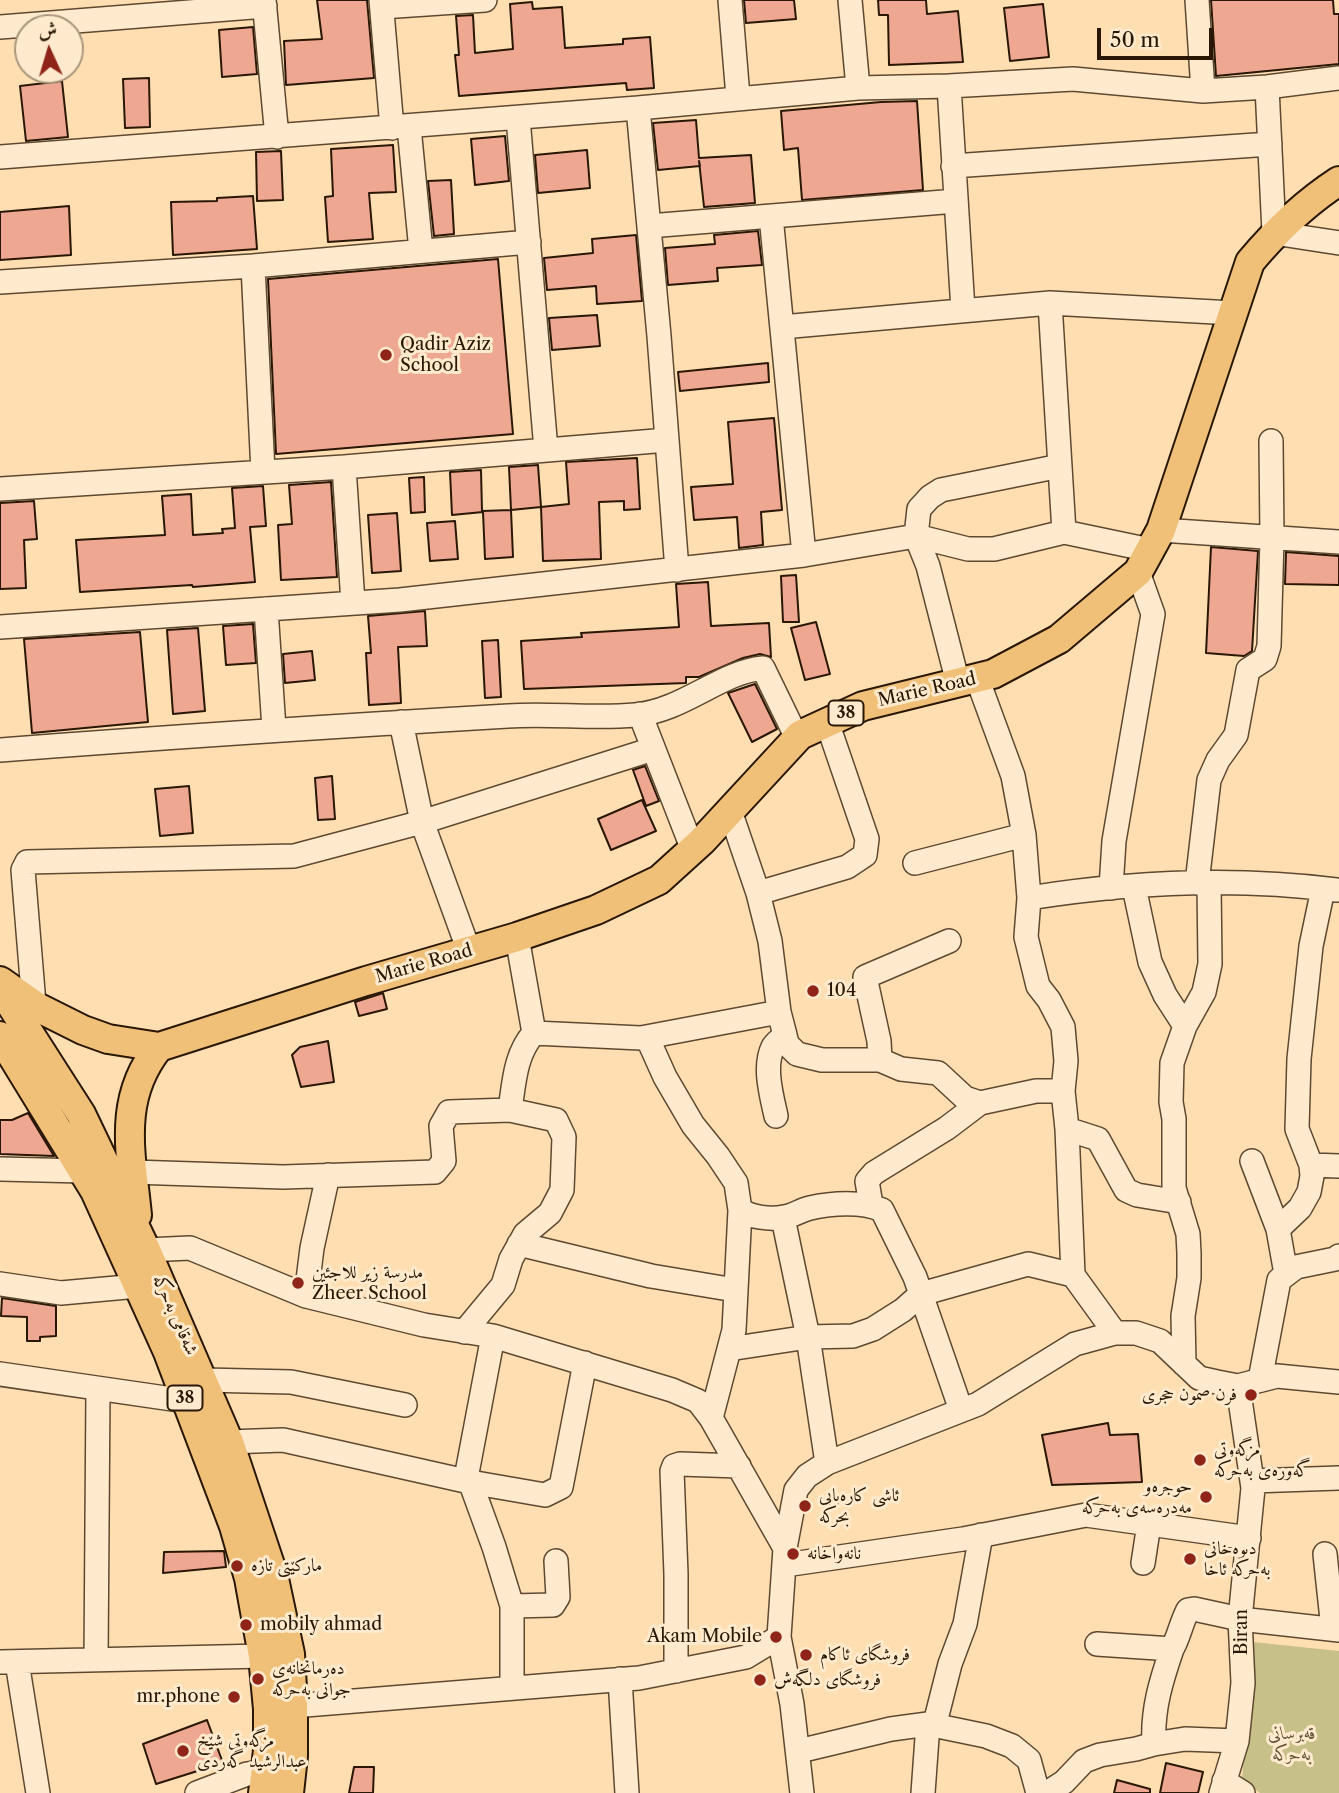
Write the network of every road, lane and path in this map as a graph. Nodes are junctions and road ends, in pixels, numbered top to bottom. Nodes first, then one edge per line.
1 (485, 0) edge
2 (730, 0) edge
3 (850, 0) edge
4 (1197, 0) edge
5 (265, 3) edge
6 (381, 3) edge
7 (146, 7) edge
8 (0, 27) edge
9 (1339, 78) edge
10 (949, 86) junction
11 (1267, 87) junction
12 (858, 88) junction
13 (1203, 91) junction
14 (738, 97) junction
15 (638, 108) junction
16 (518, 118) junction
17 (400, 127) junction
18 (277, 137) junction
19 (1270, 144) junction
20 (0, 157) edge
21 (953, 166) junction
22 (1339, 181) edge
23 (956, 201) junction
24 (771, 216) junction
25 (649, 226) junction
26 (1274, 233) junction
27 (529, 242) junction
28 (1339, 243) edge
29 (421, 251) junction
30 (253, 266) junction
31 (0, 282) edge
32 (1050, 303) junction
33 (963, 310) junction
34 (1233, 313) junction
35 (782, 327) junction
36 (667, 440) junction
37 (1271, 441) dead end
38 (546, 450) junction
39 (1060, 466) junction
40 (344, 467) junction
41 (263, 472) junction
42 (0, 489) edge
43 (1064, 532) junction
44 (916, 536) junction
45 (1272, 538) junction
46 (1339, 542) edge
47 (1150, 551) junction
48 (804, 555) junction
49 (677, 570) junction
50 (353, 603) junction
51 (266, 609) junction
52 (0, 627) edge
53 (968, 681) junction
54 (640, 715) junction
55 (401, 722) junction
56 (827, 722) junction
57 (274, 729) junction
58 (797, 738) junction
59 (653, 749) junction
60 (0, 750) edge
61 (730, 811) junction
62 (422, 822) junction
63 (1024, 835) junction
64 (693, 850) junction
65 (915, 863) dead end
66 (1203, 883) junction
67 (1134, 887) junction
68 (1111, 888) junction
69 (1331, 890) edge
70 (758, 893) junction
71 (1029, 898) junction
72 (517, 937) junction
73 (949, 941) dead end
74 (470, 951) junction
75 (0, 981) edge
76 (0, 987) edge
77 (34, 1004) junction
78 (779, 1012) junction
79 (1185, 1026) junction
80 (534, 1033) junction
81 (0, 1035) edge
82 (785, 1035) junction
83 (647, 1037) junction
84 (159, 1047) junction
85 (880, 1060) junction
86 (1063, 1091) junction
87 (980, 1103) junction
88 (510, 1110) junction
89 (776, 1116) dead end
90 (1067, 1129) junction
91 (1252, 1161) dead end
92 (1311, 1165) junction
93 (1339, 1166) edge
94 (0, 1170) edge
95 (83, 1171) junction
96 (133, 1172) junction
97 (328, 1175) junction
98 (1179, 1202) junction
99 (871, 1205) junction
100 (740, 1210) junction
101 (783, 1218) junction
102 (1278, 1229) junction
103 (143, 1242) junction
104 (519, 1244) junction
105 (1339, 1256) edge
106 (1286, 1274) junction
107 (1073, 1275) junction
108 (0, 1284) edge
109 (138, 1286) junction
110 (736, 1290) junction
111 (921, 1294) junction
112 (306, 1296) junction
113 (464, 1332) junction
114 (1115, 1333) junction
115 (493, 1336) junction
116 (808, 1337) junction
117 (729, 1349) junction
118 (585, 1363) junction
119 (1184, 1364) junction
120 (0, 1374) edge
121 (1339, 1382) edge
122 (1249, 1383) junction
123 (98, 1389) junction
124 (195, 1390) junction
125 (405, 1405) dead end
126 (961, 1410) junction
127 (711, 1418) junction
128 (229, 1442) junction
129 (827, 1463) junction
130 (739, 1466) junction
131 (1339, 1478) edge
132 (1252, 1481) junction
133 (470, 1482) junction
134 (244, 1522) junction
135 (1149, 1524) junction
136 (981, 1535) junction
137 (1249, 1538) junction
138 (1325, 1554) dead end
139 (785, 1557) junction
140 (556, 1561) dead end
141 (1143, 1563) dead end
142 (268, 1605) junction
143 (512, 1606) junction
144 (1240, 1619) junction
145 (1336, 1629) edge
146 (779, 1637) junction
147 (1097, 1644) dead end
148 (1172, 1649) junction
149 (263, 1656) junction
150 (96, 1660) junction
151 (9, 1662) edge
152 (676, 1671) junction
153 (620, 1679) junction
154 (512, 1688) junction
155 (293, 1706) junction
156 (931, 1725) junction
157 (1237, 1741) junction
158 (1154, 1744) junction
159 (799, 1751) junction
160 (264, 1782) edge
161 (1229, 1789) edge
162 (38, 1793) edge
163 (197, 1793) edge
164 (289, 1793) edge
165 (627, 1793) edge
166 (802, 1793) edge
167 (923, 1793) edge
168 (1038, 1793) edge
169 (1047, 1793) edge

1 - 6 street
2 - 14 street
3 - 12 street
4 - 13 street
5 - 7 street
5 - 18 street
6 - 17 street
7 - 8 street
9 - 11 street
10 - 12 street
10 - 13 street
10 - 21 street
11 - 13 street
11 - 19 street
12 - 14 street
14 - 15 street
15 - 16 street
15 - 25 street
16 - 17 street
16 - 27 street
17 - 18 street
17 - 29 street
18 - 20 street
19 - 21 street
19 - 26 street
21 - 23 street
22 - 26 main road
23 - 24 street
23 - 33 street
24 - 25 street
24 - 35 street
25 - 36 street
26 - 28 street
26 - 34 main road
27 - 29 street
27 - 38 street
29 - 30 street
30 - 31 street
30 - 41 street
32 - 33 street
32 - 34 street
32 - 39 street
33 - 35 street
34 - 47 main road
35 - 48 street
36 - 38 street
36 - 49 street
37 - 45 street
38 - 40 street
39 - 43 street
39 - 44 street
40 - 41 street
40 - 50 street
41 - 42 street
43 - 44 street
43 - 47 street
44 - 48 street
44 - 53 street
45 - 46 street
45 - 47 street
45 - 66 street
47 - 53 main road, Marie Road / 38
47 - 68 street
48 - 49 street
49 - 50 street
50 - 51 street
51 - 52 street
51 - 57 street
53 - 56 main road, Marie Road / 38
53 - 63 street
54 - 55 street
54 - 58 street
54 - 59 street
55 - 57 street
55 - 62 street
56 - 58 main road, Marie Road / 38
56 - 70 street
57 - 60 street
58 - 61 main road, Marie Road / 38
59 - 62 street
59 - 64 street
61 - 64 main road, Marie Road / 38
61 - 70 street
62 - 74 street
62 - 77 street
63 - 65 street
63 - 71 street
64 - 72 main road, Marie Road / 38
66 - 67 street
66 - 69 street
66 - 79 street
67 - 68 street
67 - 79 street
68 - 71 street
69 - 92 street
70 - 78 street
71 - 86 street
72 - 74 main road, Marie Road / 38
72 - 80 street
73 - 85 street
74 - 84 main road, Marie Road / 38
75 - 77 main road, 38
76 - 103 main road, شەقامی بەحرکە / 38
77 - 84 main road, 38
78 - 82 street
78 - 83 street
79 - 98 street
80 - 83 street
80 - 88 street
81 - 95 main road, شەقامی بەحرکە / 38
82 - 85 street
82 - 89 street
83 - 100 street
84 - 96 main road, 38
85 - 87 street
86 - 87 street
86 - 90 street
87 - 99 street
88 - 97 street
88 - 104 street
90 - 98 street
90 - 107 street
91 - 102 street
92 - 93 street
92 - 102 street
94 - 95 street
95 - 109 main road, شەقامی بەحرکە / 38
96 - 97 street
96 - 103 main road, 38
97 - 112 street
98 - 119 street
99 - 101 street
99 - 111 street
100 - 101 street
100 - 110 street
101 - 116 street
102 - 106 street
103 - 112 street
103 - 124 main road, شەقامی بەحرکە / 38
104 - 110 street
104 - 113 street
105 - 106 street
106 - 122 street, Biran
107 - 111 street
107 - 114 street
108 - 109 street
109 - 124 main road, شەقامی بەحرکە / 38
110 - 117 street
111 - 116 street
111 - 126 street
112 - 113 street
113 - 115 street
114 - 119 street
114 - 126 street
115 - 118 street
115 - 133 street
116 - 117 street
116 - 129 street
117 - 127 street
118 - 127 street
118 - 133 street
119 - 122 street
120 - 123 street
121 - 122 street
122 - 132 street, Biran
123 - 124 street
123 - 150 street
124 - 125 street
124 - 128 main road, شەقامی بەحرکە / 38
124 - 134 main road, شەقامی بەحرکە / 38
126 - 129 street
127 - 130 street
128 - 133 street
128 - 134 main road, شەقامی بەحرکە / 38
129 - 139 street
130 - 139 street
130 - 152 street
131 - 132 street
132 - 137 street, Biran
133 - 143 street
134 - 142 main road, شەقامی بەحرکە / 38
135 - 136 street
135 - 137 street
135 - 141 street
136 - 139 street
136 - 156 street
137 - 144 street, Biran
138 - 145 street
139 - 146 street
140 - 143 street
142 - 149 main road, شەقامی بەحرکە / 38
142 - 155 main road, شەقامی بەحرکە / 38
143 - 154 street
144 - 145 street
144 - 148 street
144 - 157 street, Biran
146 - 152 street
146 - 159 street
147 - 148 street
148 - 158 street
149 - 150 street
149 - 160 main road, شەقامی بەحرکە / 38
150 - 151 street
151 - 162 street
152 - 153 street
153 - 154 street
153 - 165 street
154 - 155 street
155 - 164 main road, شەقامی بەحرکە / 38
156 - 159 street
156 - 167 street
156 - 168 street
157 - 158 street
157 - 161 street, Biran
158 - 169 street
159 - 166 street
160 - 163 street

